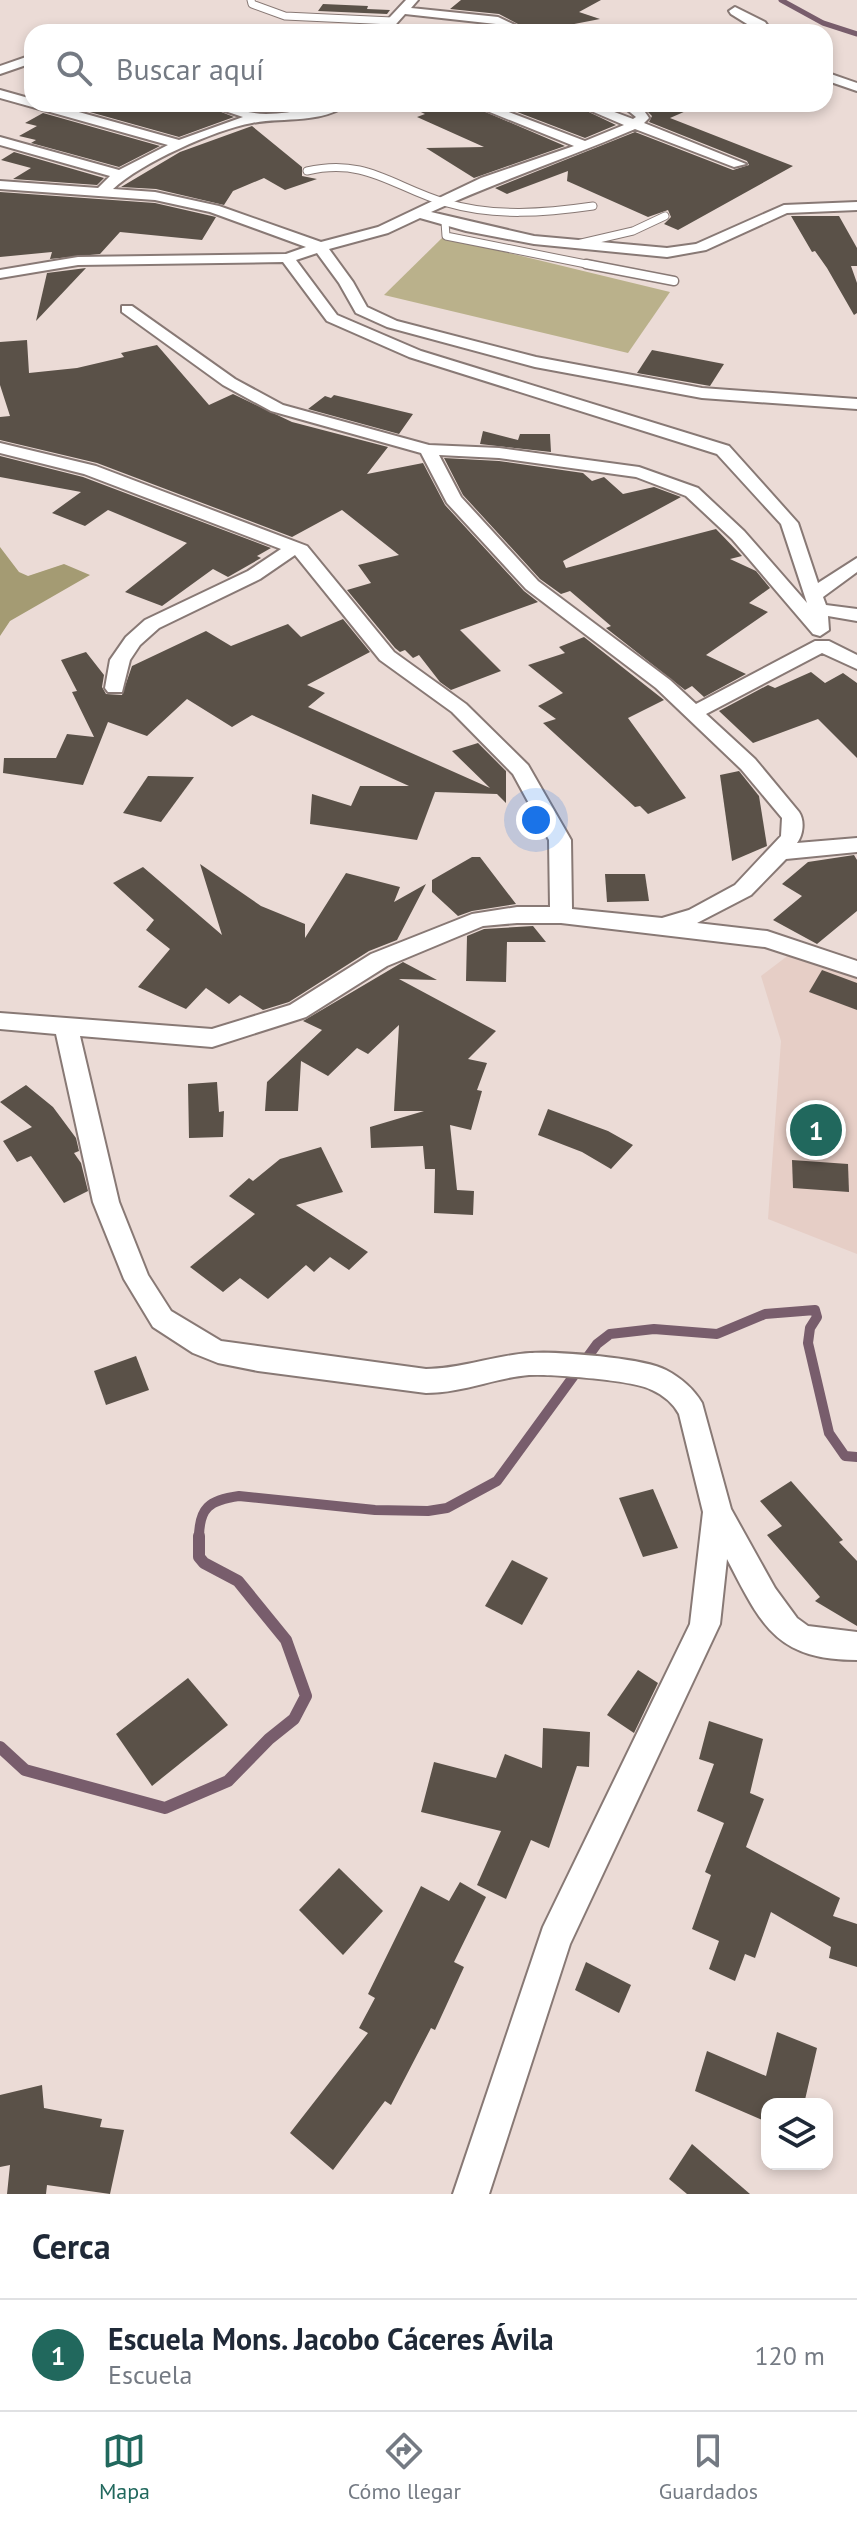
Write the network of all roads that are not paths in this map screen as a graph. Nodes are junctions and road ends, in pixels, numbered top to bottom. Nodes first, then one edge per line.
1 (251, 0) edge
2 (412, 0) edge
3 (735, 11) dead end
4 (390, 23) edge
5 (505, 24) edge
6 (759, 24) edge
7 (24, 62) edge
8 (0, 70) edge
9 (833, 79) edge
10 (857, 87) edge
11 (0, 94) edge
12 (24, 101) edge
13 (63, 112) edge
14 (240, 112) edge
15 (313, 112) edge
16 (497, 112) edge
17 (601, 112) edge
18 (639, 112) edge
19 (258, 117) junction
20 (634, 125) junction
21 (0, 141) edge
22 (180, 144) junction
23 (586, 146) junction
24 (739, 164) dead end
25 (307, 171) dead end
26 (120, 175) junction
27 (0, 185) edge
28 (100, 193) junction
29 (445, 202) junction
30 (593, 206) dead end
31 (857, 206) edge
32 (838, 209) junction
33 (422, 214) junction
34 (665, 216) dead end
35 (857, 218) edge
36 (445, 222) junction
37 (570, 245) junction
38 (320, 247) junction
39 (287, 258) junction
40 (0, 274) edge
41 (674, 281) dead end
42 (127, 309) dead end
43 (857, 404) edge
44 (0, 448) edge
45 (428, 450) junction
46 (295, 547) junction
47 (857, 563) edge
48 (815, 602) junction
49 (857, 615) edge
50 (821, 638) junction
51 (857, 663) edge
52 (115, 688) dead end
53 (695, 712) junction
54 (857, 845) edge
55 (780, 852) junction
56 (561, 915) junction
57 (663, 926) junction
58 (857, 969) edge
59 (0, 1021) edge
60 (67, 1029) junction
61 (717, 1512) junction
62 (857, 1646) edge
63 (471, 2194) edge

1 - 4 lane
2 - 4 street
3 - 6 street
4 - 5 street
7 - 8 street
9 - 10 street
11 - 12 street
13 - 22 street
14 - 19 street
15 - 19 street
16 - 23 street
17 - 20 street
18 - 20 street
19 - 22 street
20 - 23 street
20 - 24 street
21 - 26 street
22 - 26 street
23 - 29 street
25 - 29 lane
26 - 28 street
27 - 28 street
28 - 38 street
29 - 30 lane
29 - 33 street
31 - 32 street
32 - 35 street
32 - 37 street
33 - 36 street
33 - 38 street
34 - 37 lane
36 - 37 street
36 - 41 lane
38 - 39 street
38 - 43 street
39 - 40 street
39 - 48 street
42 - 45 street
44 - 46 street
45 - 50 street
45 - 53 street
46 - 52 street
46 - 56 street
47 - 48 street
48 - 49 street
48 - 50 street
50 - 51 street
50 - 53 street
53 - 55 street
54 - 55 street
55 - 57 street
56 - 57 street
56 - 60 street
57 - 58 street
59 - 60 street
60 - 61 street
61 - 62 street
61 - 63 street

